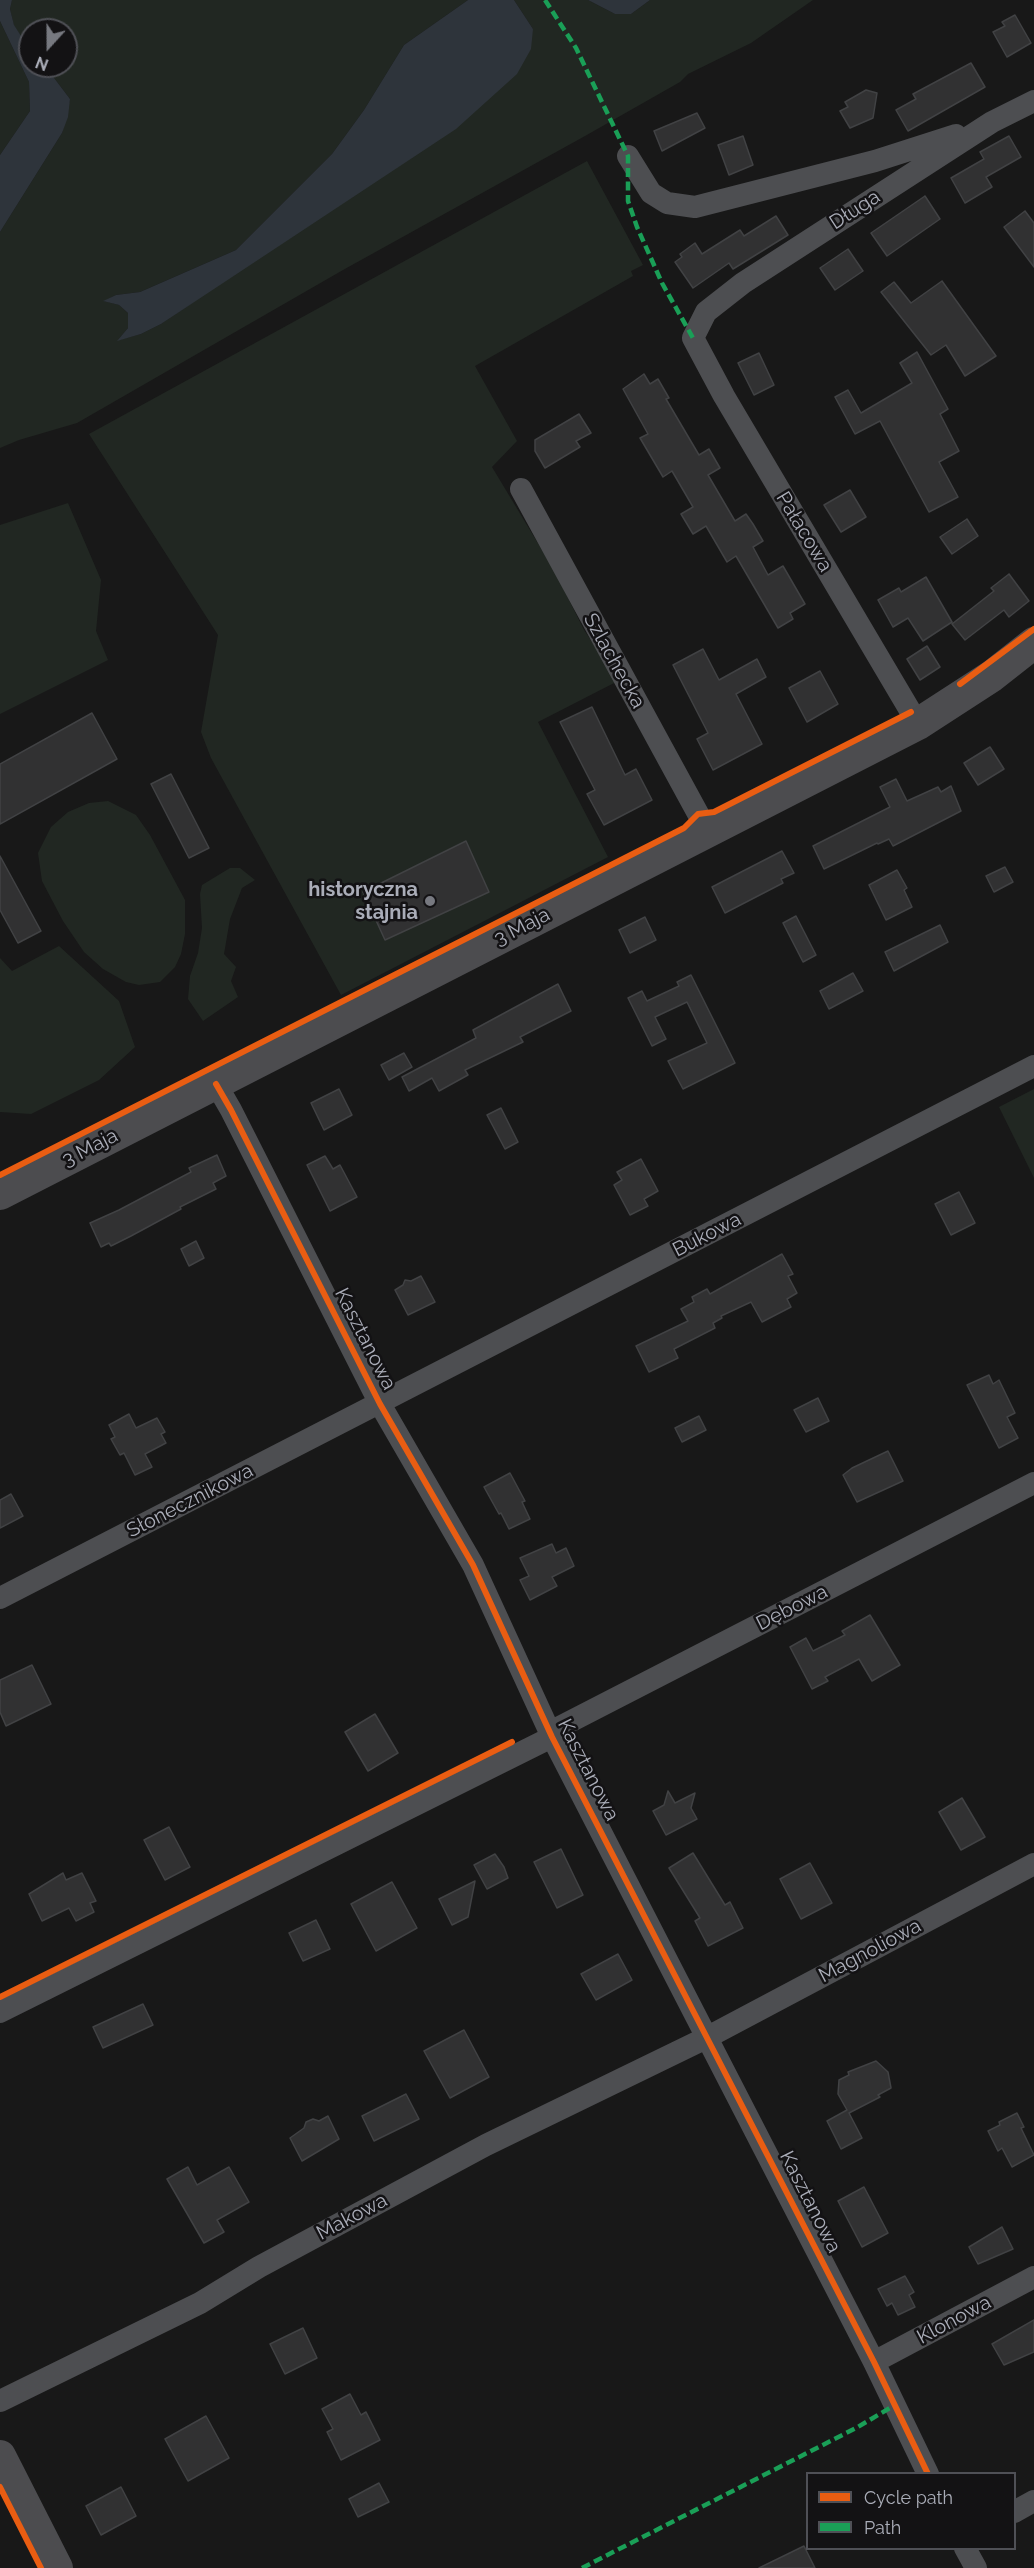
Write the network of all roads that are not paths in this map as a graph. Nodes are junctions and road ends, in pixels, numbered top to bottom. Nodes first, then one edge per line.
1 (1034, 101) edge
2 (992, 122) junction
3 (628, 156) dead end
4 (693, 338) joint
5 (521, 489) dead end
6 (1034, 642) edge
7 (918, 724) junction
8 (708, 832) junction
9 (1034, 1066) edge
10 (216, 1084) junction
11 (0, 1194) edge
12 (380, 1404) junction
13 (1034, 1483) edge
14 (0, 1598) edge
15 (551, 1735) junction
16 (1034, 1864) edge
17 (0, 2012) edge
18 (706, 2038) junction
19 (1034, 2277) edge
20 (874, 2362) junction
21 (0, 2401) edge
22 (0, 2456) edge
23 (927, 2472) edge
24 (1034, 2501) edge
25 (1016, 2511) edge
26 (966, 2550) edge
27 (57, 2568) edge
28 (976, 2568) edge

1 - 2 street, Długa
2 - 3 street
2 - 4 street, Długa
4 - 7 street, Pałacowa
5 - 8 street, Szlachecka
6 - 7 street, 3 Maja
7 - 8 street, 3 Maja
8 - 10 street, 3 Maja
9 - 12 street, Bukowa
10 - 11 street, 3 Maja
10 - 12 street, Kasztanowa
12 - 14 street, Słonecznikowa
12 - 15 street, Kasztanowa
13 - 15 street, Dębowa
15 - 17 street, Dębowa
15 - 18 street, Kasztanowa
16 - 18 street, Magnoliowa
18 - 20 street, Kasztanowa
18 - 21 street, Makowa
19 - 20 street, Klonowa
20 - 23 street, Kasztanowa
22 - 27 street
24 - 25 street
26 - 28 street

